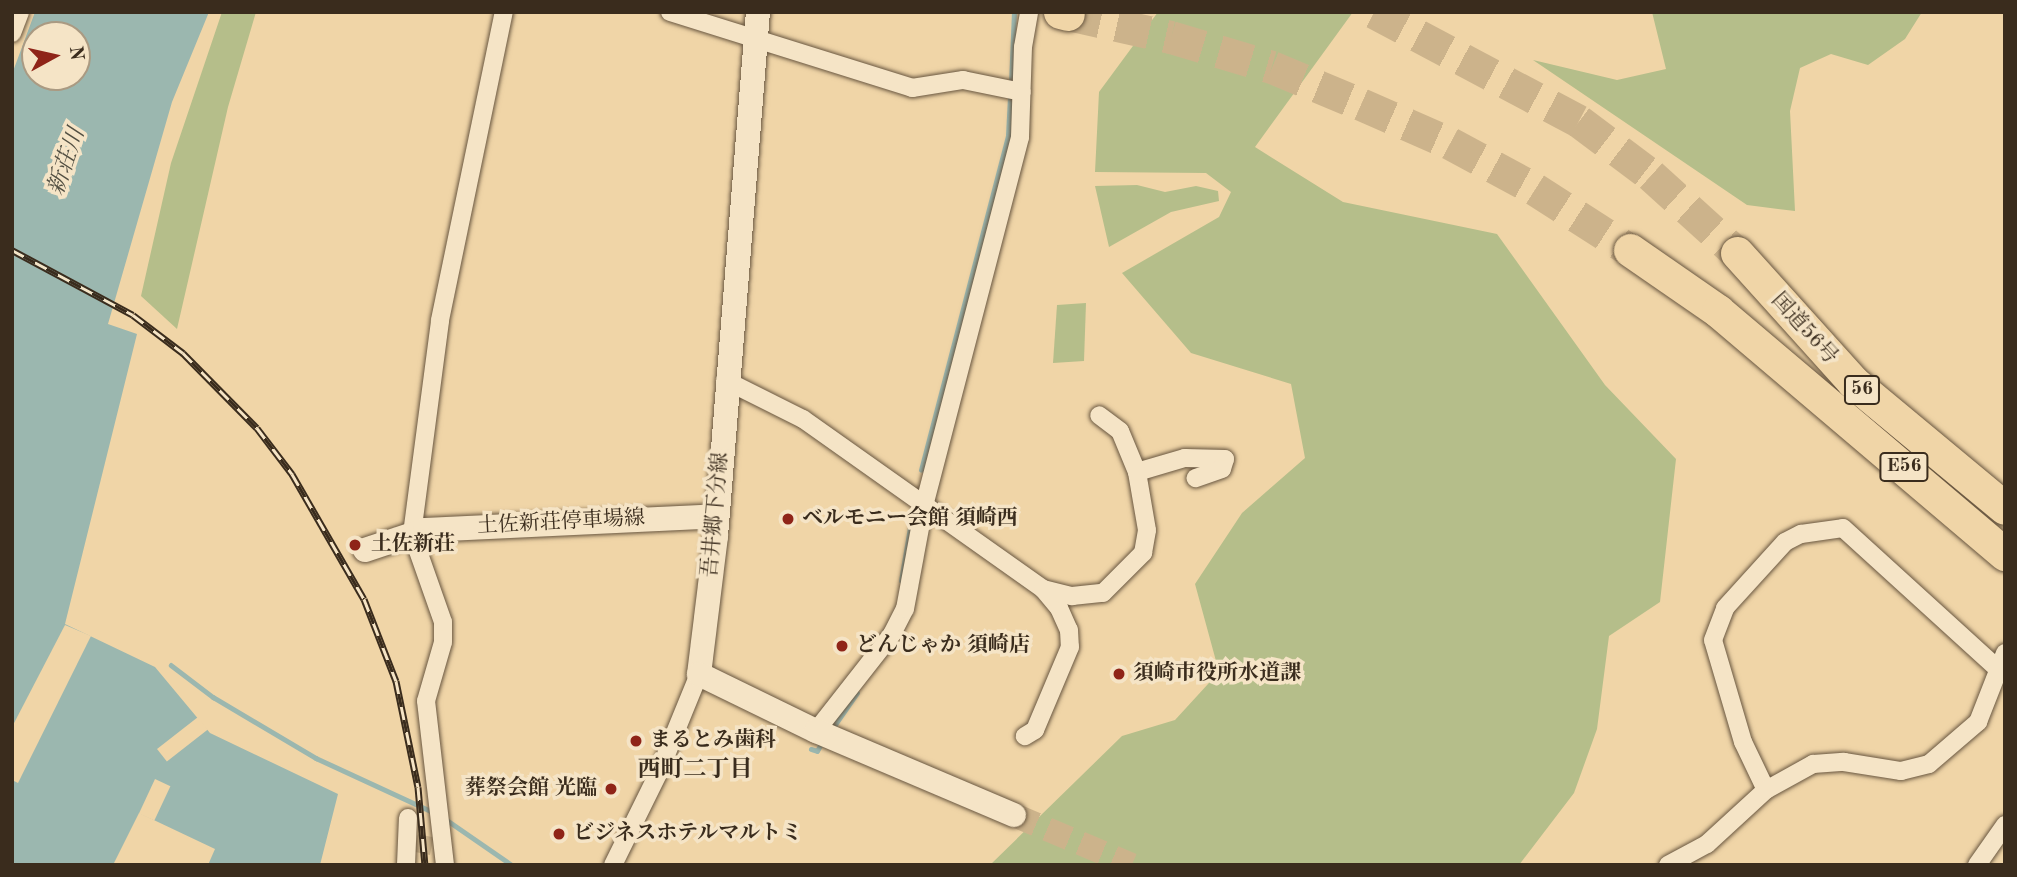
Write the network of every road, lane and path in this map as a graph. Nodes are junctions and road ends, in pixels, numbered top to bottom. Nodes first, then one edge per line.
1 (20, 12) edge
2 (504, 12) edge
3 (670, 12) edge
4 (758, 12) edge
5 (1029, 12) edge
6 (12, 33) edge
7 (756, 38) junction
8 (1022, 92) junction
9 (1630, 250) tunnel mouth
10 (1737, 253) tunnel mouth
11 (725, 380) junction
12 (1099, 415) dead end
13 (1137, 472) junction
14 (1196, 478) dead end
15 (924, 506) junction
16 (2005, 508) edge
17 (717, 516) junction
18 (412, 534) junction
19 (365, 550) dead end
20 (2005, 554) edge
21 (1042, 589) junction
22 (2005, 653) edge
23 (1999, 670) junction
24 (699, 674) junction
25 (816, 732) junction
26 (1026, 736) dead end
27 (1766, 790) junction
28 (1014, 815) tunnel mouth
29 (408, 818) dead end
30 (2005, 825) edge
31 (428, 849) edge
32 (1983, 863) edge
33 (406, 865) edge
34 (612, 865) edge
35 (1668, 865) edge

1 - 6 street
2 - 18 street
3 - 7 street
4 - 7 main road, 吾井郷下分線
5 - 8 street
7 - 8 street
7 - 11 main road, 吾井郷下分線
8 - 15 street
9 - 20 highway, E56
10 - 16 highway, 国道56号 / 56
11 - 15 street
11 - 17 main road, 吾井郷下分線
12 - 13 street
13 - 14 street
13 - 21 street
15 - 21 street
15 - 25 street
17 - 18 main road, 土佐新荘停車場線
17 - 24 main road, 吾井郷下分線
18 - 19 main road, 土佐新荘停車場線
18 - 31 street
21 - 26 street
22 - 23 street
23 - 27 street
23 - 27 street
24 - 25 main road
24 - 34 street
25 - 28 main road
27 - 35 street
29 - 31 street
30 - 32 street
31 - 33 street

